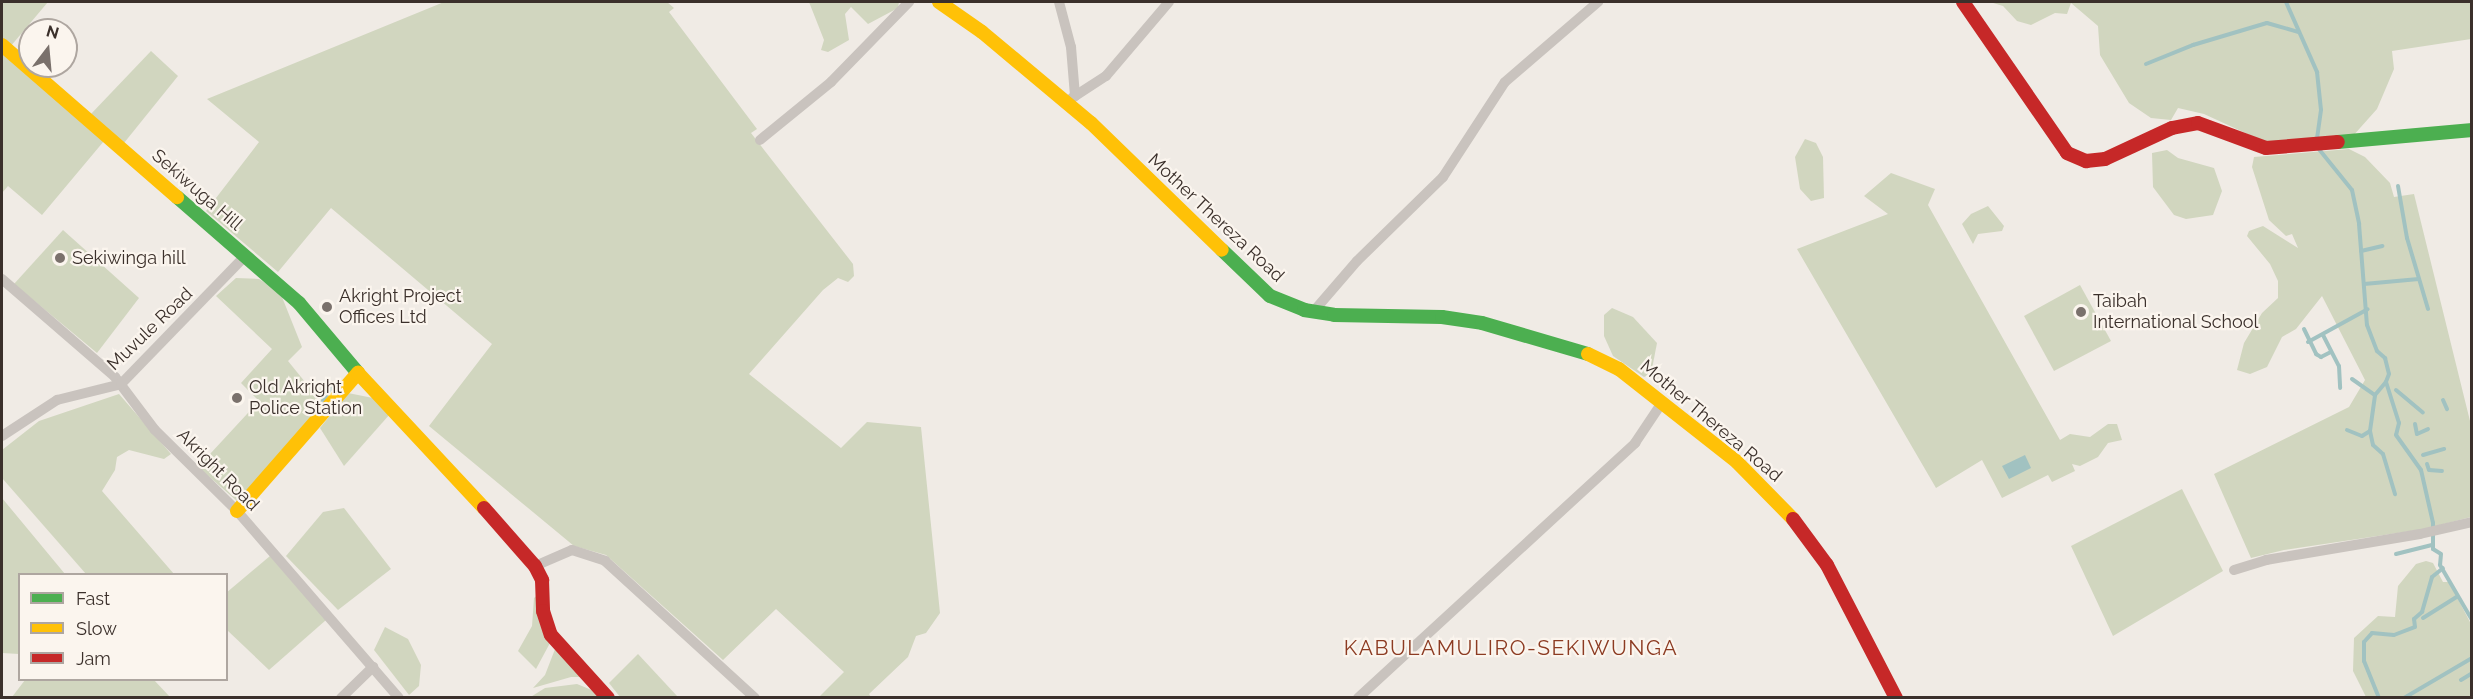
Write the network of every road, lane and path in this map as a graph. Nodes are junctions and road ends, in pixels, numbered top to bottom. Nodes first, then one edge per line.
1 (909, 2) edge
2 (939, 2) edge
3 (1059, 2) edge
4 (1169, 2) edge
5 (1598, 2) edge
6 (1963, 2) edge
7 (2, 45) edge
8 (1071, 99) junction
9 (2472, 130) edge
10 (760, 140) dead end
11 (245, 256) junction
12 (2, 279) edge
13 (1313, 312) junction
14 (358, 373) junction
15 (121, 384) junction
16 (1663, 401) junction
17 (2, 436) edge
18 (237, 511) junction
19 (2472, 522) edge
20 (535, 566) junction
21 (2234, 570) dead end
22 (373, 667) junction
23 (341, 698) edge
24 (399, 698) edge
25 (608, 698) edge
26 (755, 698) edge
27 (1358, 698) edge
28 (1896, 698) edge

1 - 10 street
2 - 8 street, Mother Thereza Road
3 - 8 street
4 - 8 street
5 - 13 street
6 - 9 street
7 - 11 street, Sekiwuga Hill
8 - 13 street, Mother Thereza Road
11 - 14 street, Sekiwuga Hill
11 - 15 street, Muvule Road
12 - 15 street, Akright Road
13 - 16 street, Mother Thereza Road
14 - 18 street
14 - 20 street, Sekiwuga Hill
15 - 17 street, Muvule Road
15 - 18 street, Akright Road
16 - 27 street
16 - 28 street, Mother Thereza Road
18 - 22 street, Akright Road
19 - 21 street
20 - 25 street
20 - 26 street
22 - 23 street
22 - 24 street, Akright Road

